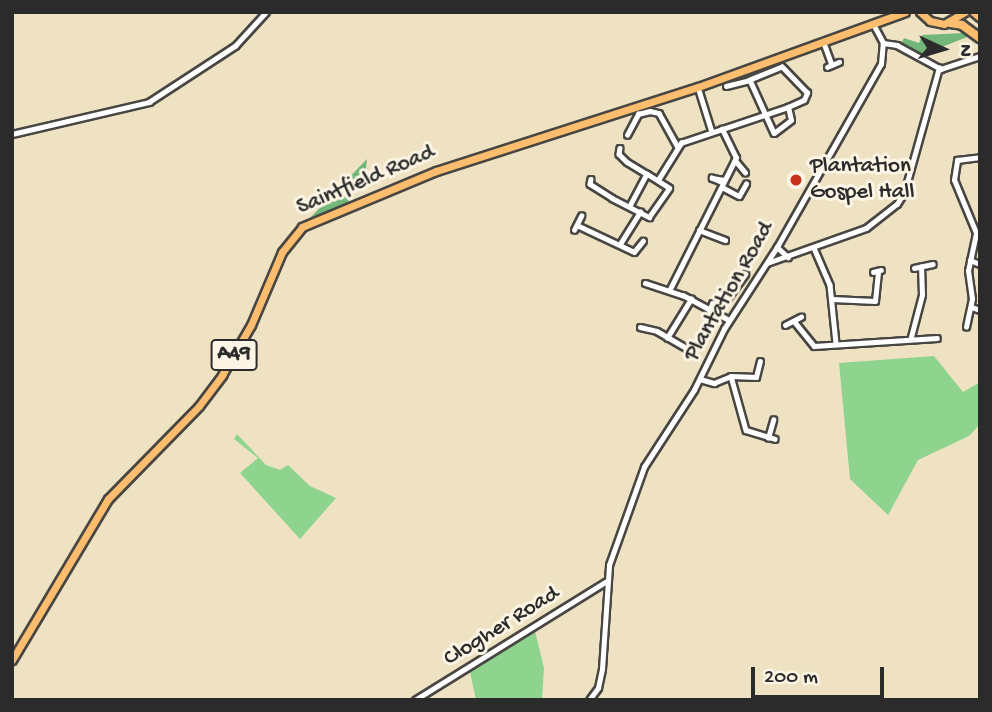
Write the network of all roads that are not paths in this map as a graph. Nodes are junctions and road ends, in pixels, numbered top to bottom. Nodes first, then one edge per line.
1 (266, 12) edge
2 (965, 12) edge
3 (974, 12) edge
4 (904, 13) edge
5 (922, 15) edge
6 (882, 16) edge
7 (979, 17) edge
8 (950, 23) junction
9 (873, 24) junction
10 (980, 38) edge
11 (824, 43) junction
12 (883, 43) junction
13 (980, 56) edge
14 (839, 62) dead end
15 (939, 68) junction
16 (750, 80) junction
17 (726, 86) dead end
18 (698, 87) junction
19 (788, 107) junction
20 (763, 116) junction
21 (722, 129) junction
22 (712, 132) junction
23 (12, 134) edge
24 (627, 135) dead end
25 (677, 146) junction
26 (618, 152) dead end
27 (980, 157) edge
28 (735, 160) junction
29 (745, 172) dead end
30 (648, 174) junction
31 (658, 180) junction
32 (589, 183) dead end
33 (723, 183) junction
34 (746, 184) dead end
35 (630, 206) junction
36 (640, 212) junction
37 (581, 216) dead end
38 (699, 230) junction
39 (643, 242) dead end
40 (722, 242) dead end
41 (620, 244) junction
42 (777, 247) junction
43 (814, 248) junction
44 (788, 257) junction
45 (970, 260) junction
46 (766, 263) junction
47 (933, 264) dead end
48 (980, 264) edge
49 (921, 267) junction
50 (914, 268) dead end
51 (877, 271) dead end
52 (745, 274) dead end
53 (645, 283) dead end
54 (670, 289) junction
55 (691, 299) junction
56 (832, 299) junction
57 (971, 307) junction
58 (980, 310) edge
59 (709, 311) junction
60 (801, 317) dead end
61 (729, 320) junction
62 (794, 321) junction
63 (785, 325) dead end
64 (640, 327) dead end
65 (966, 327) dead end
66 (911, 337) junction
67 (667, 338) junction
68 (937, 338) dead end
69 (836, 343) junction
70 (691, 351) dead end
71 (760, 361) dead end
72 (731, 376) junction
73 (700, 379) junction
74 (772, 420) dead end
75 (768, 438) junction
76 (775, 439) dead end
77 (606, 582) junction
78 (12, 660) edge
79 (415, 700) edge
80 (589, 700) edge

1 - 23 street
2 - 8 main road
3 - 7 highway
4 - 5 main road, Saintfield Road / A49
4 - 6 main road, Saintfield Road / A49
5 - 8 main road, A49
6 - 9 main road, Saintfield Road / A49
8 - 10 highway
9 - 11 main road, Saintfield Road / A49
9 - 12 street
11 - 14 street
11 - 18 main road, Saintfield Road / A49
12 - 15 street
12 - 42 street, Plantation Road
13 - 15 street
15 - 43 street
16 - 17 street
16 - 19 street
16 - 20 street
18 - 22 street
18 - 78 main road, Saintfield Road / A49
19 - 20 street
19 - 20 street
20 - 21 street
21 - 22 street
21 - 28 street
22 - 25 street
24 - 25 street
25 - 31 street
26 - 30 street
27 - 45 street
28 - 29 street
28 - 33 street
30 - 31 street
30 - 35 street
31 - 36 street
32 - 35 street
33 - 34 street
33 - 38 street
35 - 36 street
36 - 41 street
37 - 41 street
38 - 40 street
38 - 54 street
39 - 41 street
42 - 44 street
42 - 46 street, Plantation Road
43 - 44 street
43 - 56 street
44 - 46 street
45 - 48 street
45 - 57 street
46 - 61 street, Plantation Road
47 - 49 street
49 - 50 street
49 - 66 street
51 - 56 street
52 - 59 street
53 - 54 street
54 - 55 street
55 - 59 street
55 - 67 street
56 - 69 street
57 - 58 street
57 - 65 street
59 - 61 street
60 - 62 street
61 - 73 street, Plantation Road
62 - 63 street
62 - 69 street
64 - 67 street
66 - 68 street
66 - 69 street
67 - 70 street
71 - 72 street
72 - 73 street
72 - 75 street
73 - 77 street, Plantation Road
74 - 75 street
75 - 76 street
77 - 79 street, Clogher Road
77 - 80 street, Plantation Road

